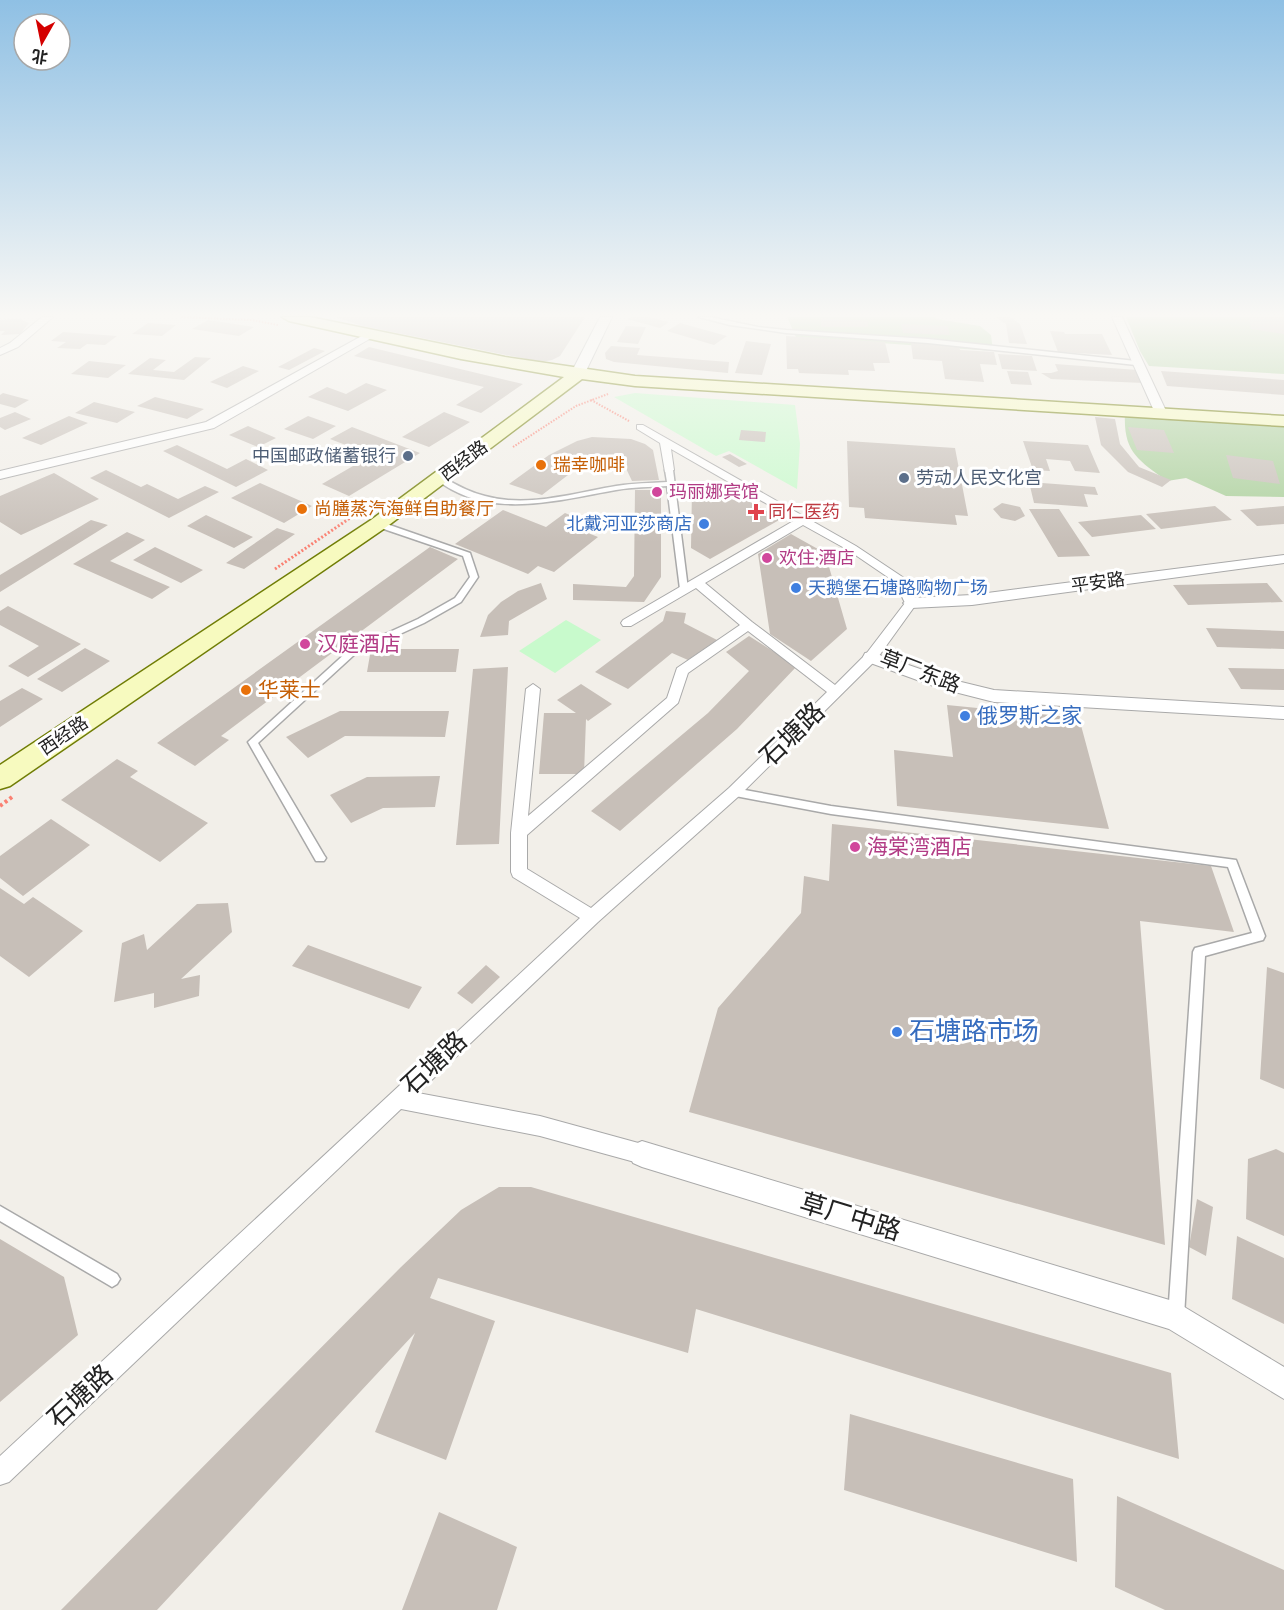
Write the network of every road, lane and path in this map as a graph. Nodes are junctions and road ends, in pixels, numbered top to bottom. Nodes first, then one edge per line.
1 (268, 392) edge
2 (555, 392) edge
3 (562, 392) edge
4 (793, 392) edge
5 (1151, 392) edge
6 (614, 393) dead end
7 (551, 395) junction
8 (590, 400) junction
9 (1161, 413) junction
10 (1284, 421) edge
11 (640, 428) joint
12 (665, 442) junction
13 (508, 450) dead end
14 (669, 470) joint
15 (0, 475) edge
16 (440, 479) junction
17 (671, 484) junction
18 (382, 497) dead end
19 (803, 520) junction
20 (378, 524) junction
21 (1284, 559) edge
22 (274, 569) dead end
23 (698, 582) junction
24 (684, 589) junction
25 (911, 603) junction
26 (627, 623) dead end
27 (748, 625) junction
28 (871, 657) junction
29 (533, 689) dead end
30 (836, 692) junction
31 (1284, 713) edge
32 (0, 779) edge
33 (19, 792) dead end
34 (734, 792) junction
35 (0, 806) edge
36 (519, 833) junction
37 (320, 858) dead end
38 (592, 917) junction
39 (398, 1099) junction
40 (642, 1154) joint
41 (0, 1213) edge
42 (112, 1279) dead end
43 (1176, 1317) junction
44 (1284, 1384) edge
45 (0, 1473) edge

1 - 15 street
2 - 7 main road, 西经路
3 - 7 main road
4 - 9 main road
5 - 9 street
6 - 8 path
7 - 16 main road, 西经路
8 - 11 path
8 - 13 path
9 - 10 main road
11 - 12 street
12 - 14 street
12 - 19 street
14 - 17 lane
16 - 17 lane
16 - 20 main road, 西经路
17 - 24 lane
18 - 22 path
19 - 23 street
19 - 25 street
20 - 32 main road, 西经路
20 - 37 lane
21 - 25 street, 平安路
23 - 24 street
23 - 27 street
24 - 26 street
25 - 28 street, 草厂东路
27 - 30 street
27 - 36 street
28 - 30 street, 石塘路
28 - 31 street, 草厂东路
29 - 36 street
30 - 34 street, 石塘路
33 - 35 path
34 - 38 street, 石塘路
34 - 43 lane
36 - 38 street
38 - 39 street, 石塘路
39 - 40 street, 草厂中路
39 - 45 street, 石塘路
40 - 43 street, 草厂中路
41 - 42 lane
43 - 44 street, 草厂中路

